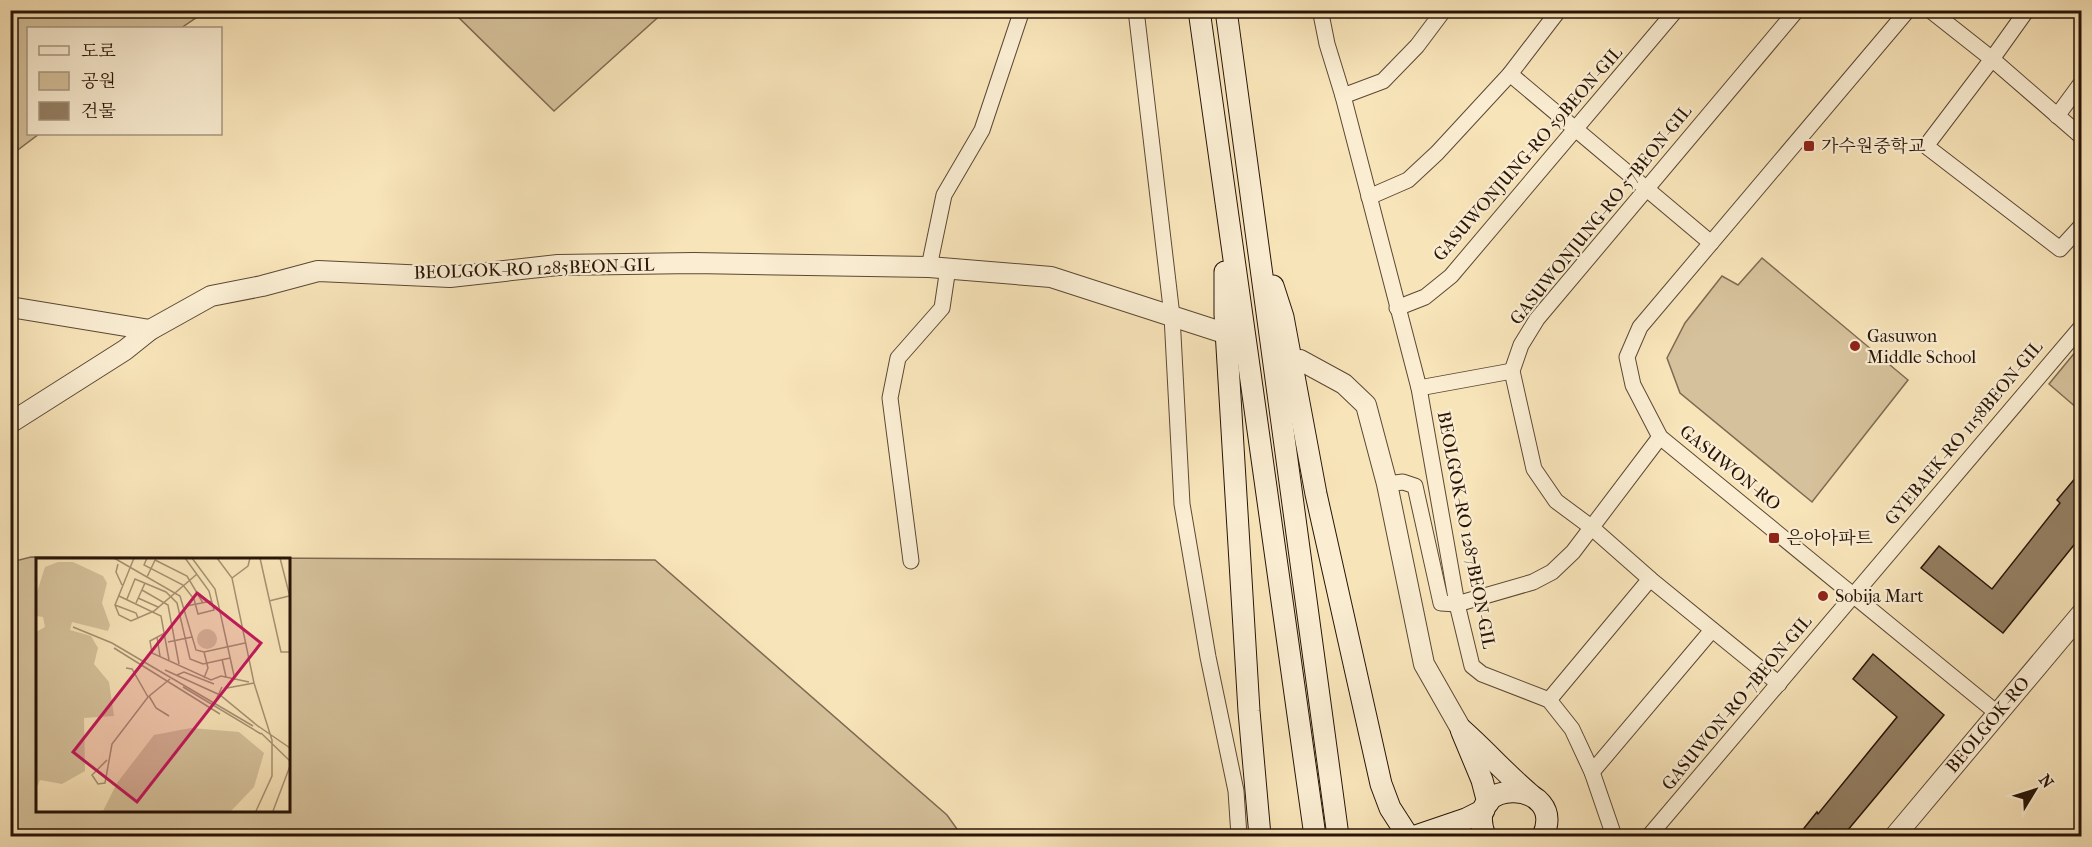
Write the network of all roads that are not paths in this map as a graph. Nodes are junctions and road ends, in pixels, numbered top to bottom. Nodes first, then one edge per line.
1 (1022, 10) edge
2 (1136, 10) edge
3 (1199, 10) edge
4 (1226, 10) edge
5 (1324, 10) edge
6 (1444, 10) edge
7 (1559, 10) edge
8 (1676, 10) edge
9 (1797, 10) edge
10 (1908, 10) edge
11 (1930, 10) edge
12 (2027, 10) edge
13 (1992, 60) junction
14 (1510, 74) junction
15 (2082, 82) edge
16 (1343, 96) junction
17 (2057, 116) junction
18 (1575, 129) junction
19 (2082, 137) edge
20 (1646, 189) junction
21 (1369, 197) junction
22 (1227, 205) junction
23 (1254, 223) junction
24 (2082, 225) edge
25 (1711, 243) junction
26 (939, 268) junction
27 (10, 307) edge
28 (1397, 308) junction
29 (1172, 316) junction
30 (2082, 326) edge
31 (150, 330) junction
32 (1218, 331) dead end
33 (1300, 360) dead end
34 (1512, 371) junction
35 (1419, 388) junction
36 (10, 423) edge
37 (1660, 436) junction
38 (1387, 484) junction
39 (1591, 527) junction
40 (912, 561) dead end
41 (1650, 579) junction
42 (1854, 594) junction
43 (1457, 604) junction
44 (2082, 613) edge
45 (1712, 630) junction
46 (1779, 684) junction
47 (1549, 699) junction
48 (1997, 713) junction
49 (1461, 729) junction
50 (1592, 772) junction
51 (1531, 795) junction
52 (1486, 807) junction
53 (1337, 828) edge
54 (1314, 830) edge
55 (1419, 836) edge
56 (1239, 837) edge
57 (1260, 837) edge
58 (1485, 837) edge
59 (1543, 837) edge
60 (1614, 837) edge
61 (1649, 837) edge
62 (1895, 837) edge

1 - 26 street
2 - 29 street
3 - 22 main road
4 - 23 main road
5 - 16 street, BEOLGOK-RO 1287BEON-GIL
6 - 16 street
7 - 14 street
8 - 18 street, GASUWONJUNG-RO 59BEON-GIL
9 - 20 street, GASUWONJUNG-RO 57BEON-GIL
10 - 25 street, GASUWON-RO
11 - 13 street
12 - 13 street
13 - 17 street
13 - 24 street
14 - 18 street
14 - 21 street
15 - 17 street
16 - 21 street, BEOLGOK-RO 1287BEON-GIL
17 - 19 street
18 - 20 street
18 - 28 street, GASUWONJUNG-RO 59BEON-GIL
20 - 25 street
20 - 34 street, GASUWONJUNG-RO 57BEON-GIL
21 - 28 street, BEOLGOK-RO 1287BEON-GIL
22 - 54 main road
22 - 57 main road
23 - 53 main road
23 - 55 main road
25 - 37 street, GASUWON-RO
26 - 29 street, BEOLGOK-RO 1285BEON-GIL
26 - 31 street, BEOLGOK-RO 1285BEON-GIL
26 - 40 street
27 - 31 street
28 - 35 street, BEOLGOK-RO 1287BEON-GIL
29 - 32 street, BEOLGOK-RO 1285BEON-GIL
29 - 56 street
30 - 42 street, GYEBAEK-RO 1158BEON-GIL
31 - 36 street, BEOLGOK-RO 1285BEON-GIL
33 - 38 street
34 - 35 street
34 - 39 street
35 - 43 street, BEOLGOK-RO 1287BEON-GIL
37 - 39 street, GASUWON-RO
37 - 42 street, GASUWON-RO
38 - 43 street
38 - 49 street
39 - 41 street
39 - 43 street, GASUWON-RO
41 - 45 street
41 - 47 street
42 - 46 street, GASUWON-RO 7BEON-GIL
42 - 48 street, GASUWON-RO
43 - 47 street, BEOLGOK-RO 1287BEON-GIL
44 - 48 street, BEOLGOK-RO
45 - 46 street
45 - 50 street
46 - 61 street, GASUWON-RO 7BEON-GIL
47 - 50 street
48 - 62 street, BEOLGOK-RO
49 - 51 main road
49 - 52 main road
50 - 60 street
51 - 52 main road
51 - 59 main road
52 - 55 main road
52 - 58 main road

